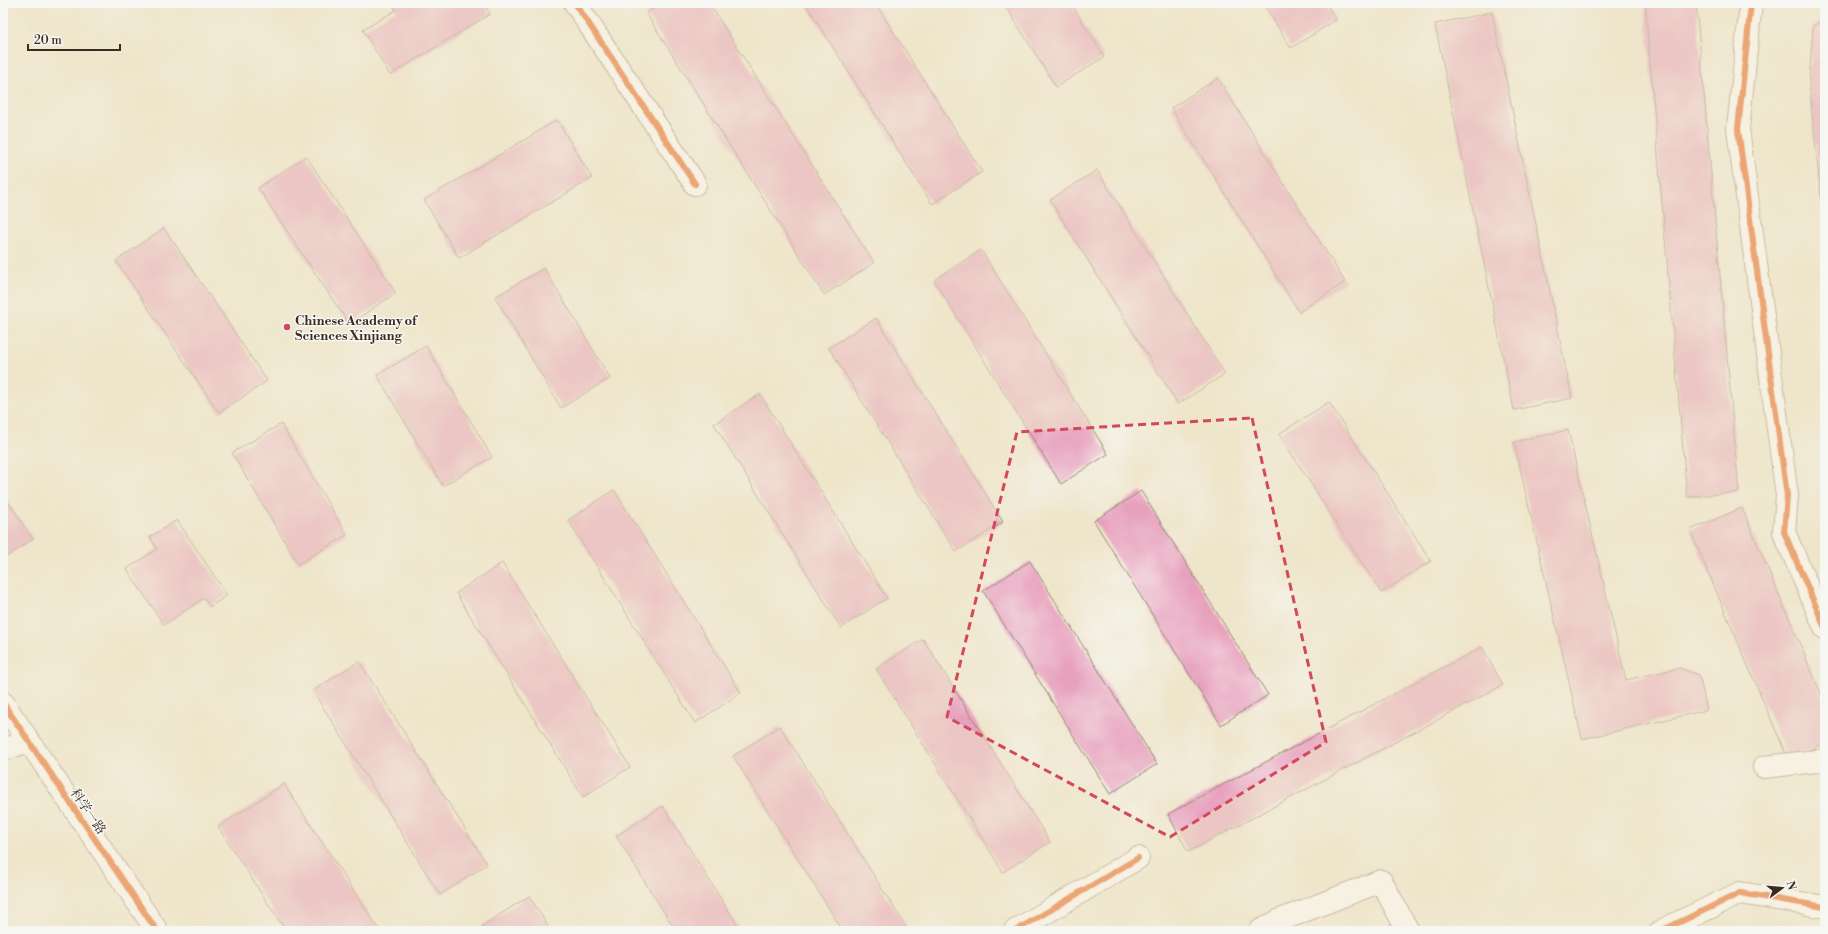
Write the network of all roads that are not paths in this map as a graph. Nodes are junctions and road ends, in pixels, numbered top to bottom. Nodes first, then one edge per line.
1 (575, 3) edge
2 (1751, 3) edge
3 (695, 184) dead end
4 (1825, 628) edge
5 (3, 703) edge
6 (28, 741) junction
7 (3, 750) edge
8 (1825, 760) edge
9 (1764, 767) dead end
10 (1138, 858) dead end
11 (1825, 907) edge
12 (157, 931) edge
13 (1015, 931) edge
14 (1260, 931) edge
15 (1408, 931) edge
16 (1661, 931) edge

1 - 3 street
2 - 4 street
5 - 6 street, 科学一路
6 - 7 street
6 - 12 street, 科学一路
8 - 9 street
10 - 13 street
11 - 16 street
14 - 15 street

